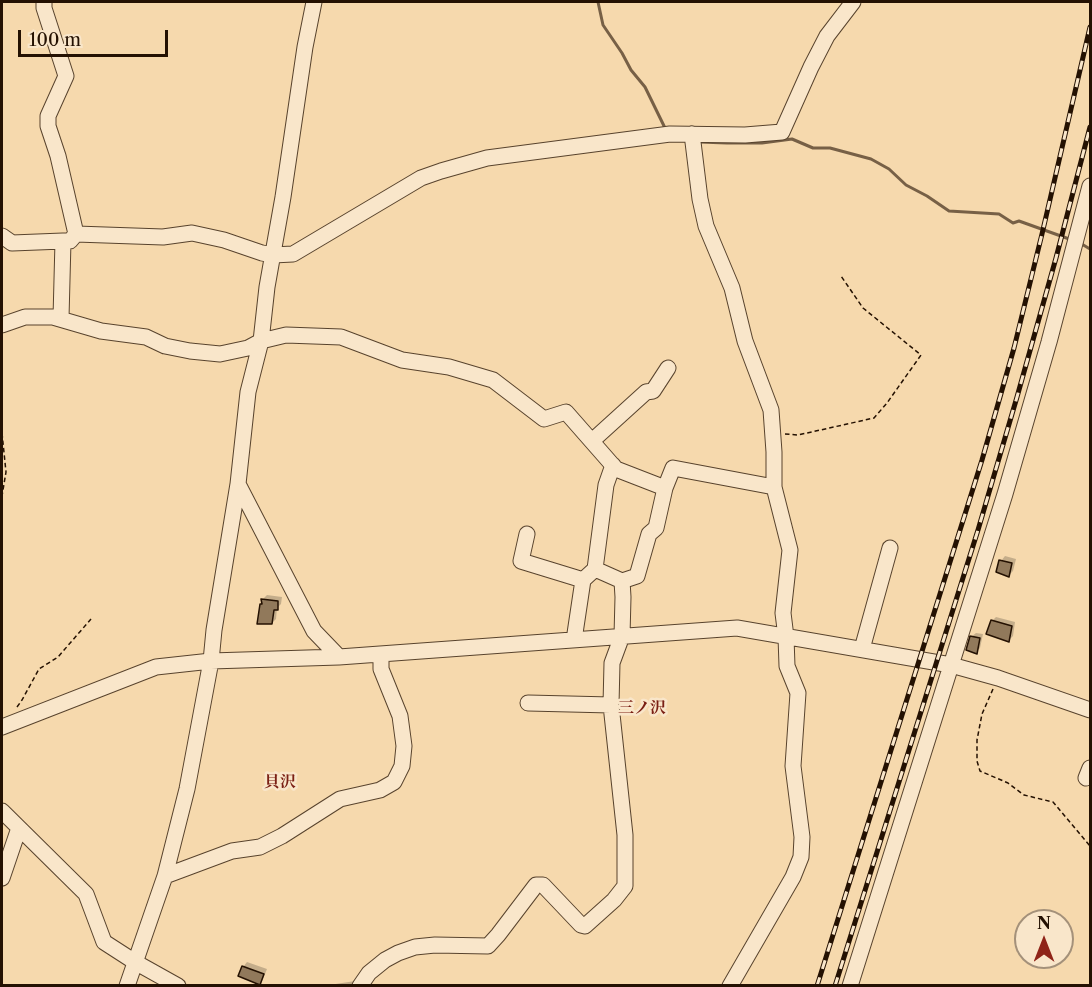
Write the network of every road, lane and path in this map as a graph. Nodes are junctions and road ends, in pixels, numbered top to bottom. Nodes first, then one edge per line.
1 (44, 2) edge
2 (314, 2) edge
3 (854, 2) edge
4 (693, 134) junction
5 (1090, 186) edge
6 (2, 237) edge
7 (70, 238) junction
8 (273, 255) junction
9 (841, 276) dead end
10 (61, 318) junction
11 (2, 325) edge
12 (261, 341) junction
13 (668, 368) dead end
14 (772, 432) junction
15 (2, 433) edge
16 (592, 441) junction
17 (613, 465) junction
18 (238, 484) junction
19 (774, 487) junction
20 (666, 488) junction
21 (2, 496) edge
22 (527, 534) dead end
23 (890, 548) dead end
24 (595, 569) junction
25 (583, 580) junction
26 (622, 581) junction
27 (91, 619) dead end
28 (622, 636) junction
29 (786, 637) junction
30 (574, 640) junction
31 (862, 649) junction
32 (381, 654) junction
33 (339, 657) junction
34 (211, 661) junction
35 (951, 665) junction
36 (998, 678) junction
37 (528, 703) dead end
38 (611, 705) junction
39 (1090, 710) edge
40 (4, 726) edge
41 (2, 811) edge
42 (20, 828) junction
43 (1090, 846) edge
44 (165, 876) junction
45 (2, 878) edge
46 (135, 962) junction
47 (127, 986) edge
48 (178, 986) edge
49 (360, 986) edge
50 (730, 986) edge
51 (850, 986) edge

1 - 7 street
2 - 8 street
3 - 4 street
4 - 8 street
4 - 14 street
5 - 35 street
6 - 7 street
7 - 8 street
7 - 10 street
8 - 12 street
9 - 14 path
10 - 11 street
10 - 12 street
12 - 16 street
12 - 18 street
13 - 16 street
14 - 19 street
15 - 21 path
16 - 17 street
17 - 20 street
17 - 24 street
18 - 33 street
18 - 34 street
19 - 20 street
19 - 29 street
20 - 26 street
22 - 25 street
23 - 31 street
24 - 25 street
24 - 26 street
25 - 30 street
26 - 28 street
27 - 40 path
28 - 29 street
28 - 30 street
28 - 38 street
29 - 31 street
29 - 50 street
30 - 32 street
31 - 35 street
32 - 33 street
32 - 44 street
33 - 34 street
34 - 40 street
34 - 44 street
35 - 36 street
35 - 51 street
36 - 39 street
36 - 43 path
37 - 38 street
38 - 49 street
41 - 42 street
42 - 45 street
42 - 46 street
44 - 46 street
46 - 47 street
46 - 48 street

